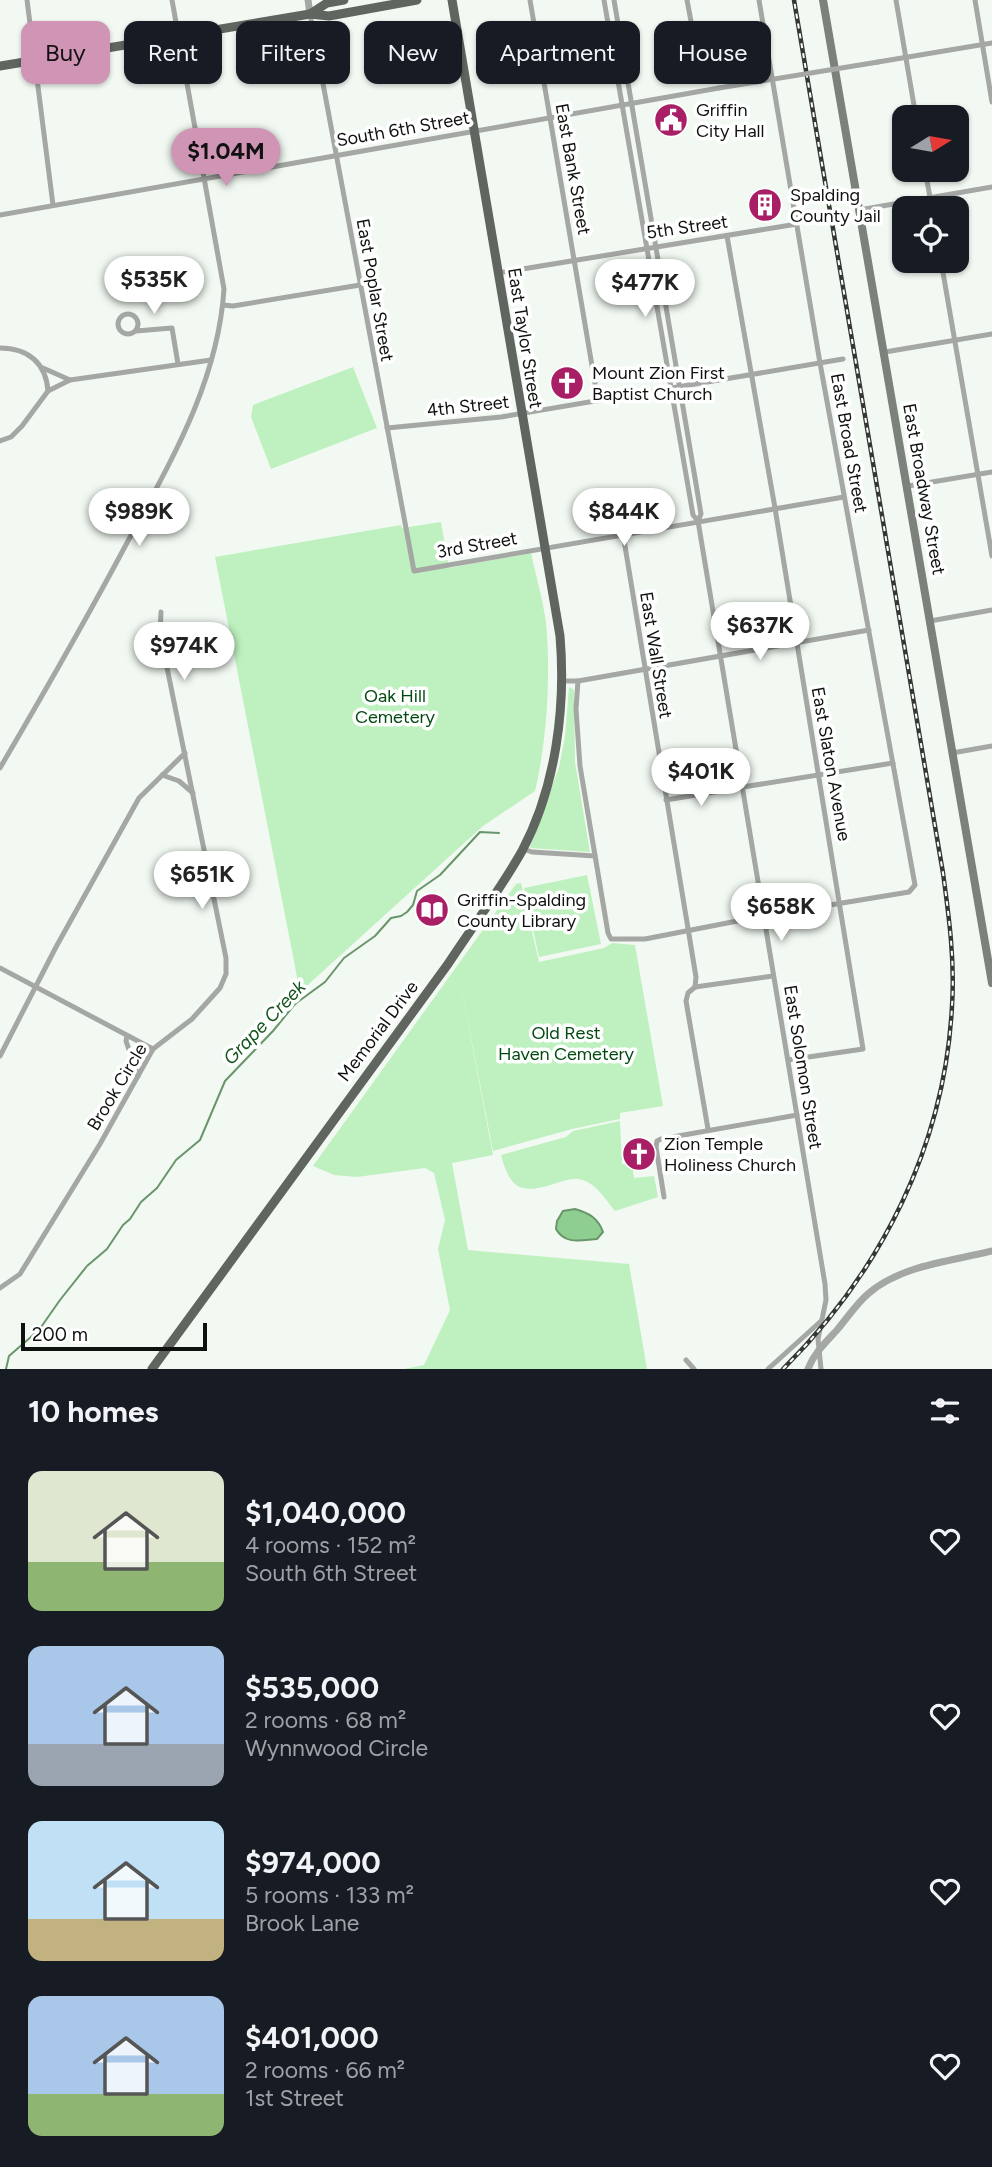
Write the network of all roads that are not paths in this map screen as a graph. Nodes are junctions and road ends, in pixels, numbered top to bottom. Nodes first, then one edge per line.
1 (27, 0) edge
2 (172, 0) edge
3 (308, 0) edge
4 (345, 0) edge
5 (417, 0) edge
6 (452, 0) edge
7 (530, 0) edge
8 (604, 0) edge
9 (614, 0) edge
10 (687, 0) edge
11 (759, 0) edge
12 (823, 0) edge
13 (896, 0) edge
14 (975, 0) edge
15 (310, 14) junction
16 (29, 21) edge
17 (176, 21) edge
18 (691, 21) edge
19 (222, 29) edge
20 (992, 43) edge
21 (982, 45) junction
22 (906, 57) junction
23 (21, 62) edge
24 (0, 66) edge
25 (37, 84) edge
26 (187, 84) edge
27 (992, 102) edge
28 (632, 104) junction
29 (914, 105) edge
30 (621, 106) junction
31 (551, 118) junction
32 (474, 131) junction
33 (337, 154) junction
34 (204, 178) junction
35 (992, 187) edge
36 (941, 196) edge
37 (892, 204) edge
38 (53, 205) junction
39 (859, 210) junction
40 (0, 215) edge
41 (797, 224) junction
42 (727, 236) junction
43 (655, 246) junction
44 (645, 247) junction
45 (574, 259) junction
46 (498, 272) junction
47 (943, 273) edge
48 (360, 285) junction
49 (223, 305) junction
50 (136, 331) junction
51 (992, 334) edge
52 (955, 340) junction
53 (0, 348) edge
54 (884, 352) junction
55 (843, 359) dead end
56 (211, 360) junction
57 (820, 363) junction
58 (178, 364) junction
59 (43, 368) junction
60 (751, 374) junction
61 (70, 380) junction
62 (679, 386) junction
63 (670, 387) junction
64 (48, 391) junction
65 (598, 401) junction
66 (521, 414) junction
67 (387, 429) junction
68 (0, 441) edge
69 (992, 472) edge
70 (978, 474) junction
71 (908, 486) junction
72 (844, 497) junction
73 (775, 508) junction
74 (698, 521) junction
75 (623, 534) junction
76 (544, 548) junction
77 (992, 555) edge
78 (414, 571) joint
79 (992, 610) edge
80 (161, 612) dead end
81 (930, 621) junction
82 (869, 630) junction
83 (796, 643) junction
84 (720, 656) junction
85 (644, 668) junction
86 (561, 681) junction
87 (578, 681) junction
88 (992, 747) edge
89 (952, 752) junction
90 (185, 753) junction
91 (893, 763) junction
92 (0, 768) edge
93 (162, 775) junction
94 (818, 775) junction
95 (743, 787) junction
96 (732, 789) dead end
97 (193, 793) junction
98 (666, 800) junction
99 (523, 849) junction
100 (595, 856) junction
101 (841, 903) junction
102 (763, 916) junction
103 (753, 918) junction
104 (689, 931) junction
105 (766, 931) junction
106 (0, 968) edge
107 (773, 976) junction
108 (992, 983) edge
109 (695, 987) junction
110 (36, 988) junction
111 (127, 1036) junction
112 (153, 1049) junction
113 (0, 1056) edge
114 (788, 1060) junction
115 (138, 1076) junction
116 (797, 1115) junction
117 (708, 1129) junction
118 (664, 1197) dead end
119 (992, 1251) edge
120 (0, 1288) edge
121 (822, 1321) junction
122 (818, 1350) junction
123 (686, 1360) dead end
124 (152, 1369) edge
125 (694, 1369) edge
126 (768, 1369) edge
127 (808, 1369) edge
128 (821, 1369) edge

1 - 16 street
2 - 17 street
3 - 15 street
4 - 15 main road
5 - 15 main road
6 - 32 main road, East Taylor Street
7 - 31 street, East Bank Street
8 - 30 street, East Solomon Street
9 - 28 street, East Solomon Street
10 - 18 street
11 - 41 street, East Broad Street
12 - 39 main road, East Broadway Street
13 - 22 street
14 - 21 street
15 - 19 main road
15 - 33 street, East Poplar Street
20 - 21 street, South 6th Street
21 - 22 street, South 6th Street
21 - 27 street
22 - 28 street, South 6th Street, bridge
22 - 29 street
23 - 24 main road
25 - 38 street
26 - 34 street
28 - 30 street, South 6th Street
28 - 43 street, East Solomon Street
30 - 31 street, South 6th Street
30 - 44 street, East Solomon Street
31 - 32 street, South 6th Street
31 - 45 street, East Bank Street
32 - 33 street, South 6th Street
32 - 46 main road, East Taylor Street
33 - 34 street, South 6th Street
33 - 48 street, East Poplar Street
34 - 38 street, South 6th Street
34 - 49 street
35 - 36 street
37 - 39 street
38 - 40 street, South 6th Street
39 - 54 main road, East Broadway Street
41 - 42 street, 5th Street
41 - 57 street, East Broad Street
42 - 43 street, 5th Street
42 - 60 street, East Slaton Avenue
43 - 44 street, 5th Street
43 - 62 street, East Solomon Street
44 - 45 street, 5th Street
44 - 63 street, East Solomon Street
45 - 46 street, 5th Street
45 - 65 street
46 - 66 main road, East Taylor Street
47 - 52 street
48 - 49 street
48 - 67 street, East Poplar Street
49 - 56 street
50 - 50 street
50 - 58 street
51 - 52 street
52 - 54 street
52 - 70 street
53 - 59 street
54 - 71 main road, East Broadway Street
55 - 57 street, 4th Street
56 - 58 street
56 - 92 street
57 - 60 street, 4th Street
57 - 72 street, East Broad Street
58 - 61 street
59 - 61 street
59 - 64 street
60 - 62 street, 4th Street
60 - 73 street, East Slaton Avenue
61 - 64 street
62 - 63 street, 4th Street
62 - 74 street, East Solomon Street
63 - 65 street, 4th Street
63 - 74 street, East Solomon Street
64 - 68 street
65 - 66 street, 4th Street
66 - 67 street, 4th Street
66 - 76 main road, East Taylor Street
67 - 78 street, East Poplar Street
69 - 70 street
70 - 71 street
70 - 77 street
71 - 81 main road, East Broadway Street
72 - 73 street, 3rd Street
72 - 82 street, East Broad Street
73 - 74 street, 3rd Street
73 - 83 street, East Slaton Avenue
74 - 75 street, 3rd Street
74 - 84 street, East Solomon Street
75 - 76 street, 3rd Street
75 - 85 street, East Wall Street
76 - 78 street, 3rd Street
76 - 86 main road, East Taylor Street
79 - 81 street
80 - 90 street, Brook Circle
81 - 89 main road, East Broadway Street
82 - 83 street
82 - 91 street, East Broad Street
83 - 84 street
83 - 94 street, East Slaton Avenue
84 - 85 street
84 - 95 street, East Solomon Street
85 - 87 street
85 - 98 street, East Wall Street
86 - 87 street
86 - 99 main road, Memorial Drive
87 - 100 street
88 - 89 street
89 - 108 main road, East Broadway Street
90 - 93 street
90 - 97 street, Brook Circle
91 - 94 street
91 - 101 street, East Broad Street
93 - 97 street
93 - 110 street
94 - 95 street
94 - 101 street, East Slaton Avenue
95 - 102 street, East Solomon Street
96 - 98 street
97 - 112 street, Brook Circle
98 - 104 street, East Wall Street
99 - 100 street
99 - 124 main road, Memorial Drive
100 - 104 street
101 - 102 street
101 - 114 street, East Slaton Avenue
102 - 103 street
102 - 105 street, East Solomon Street
103 - 104 street
103 - 105 street
104 - 109 street, East Wall Street
105 - 107 street, East Solomon Street
106 - 110 street
107 - 109 street
107 - 114 street, East Solomon Street
109 - 117 street, East Wall Street
110 - 111 street
110 - 113 street
111 - 112 street
111 - 115 street
112 - 115 street, Brook Circle
114 - 116 street, East Solomon Street
115 - 120 street, Brook Circle
116 - 117 street
116 - 121 street, East Solomon Street
117 - 118 street
119 - 122 street
121 - 122 street, East Solomon Street
121 - 126 street
122 - 127 street
122 - 128 street, East Solomon Street
123 - 125 street

